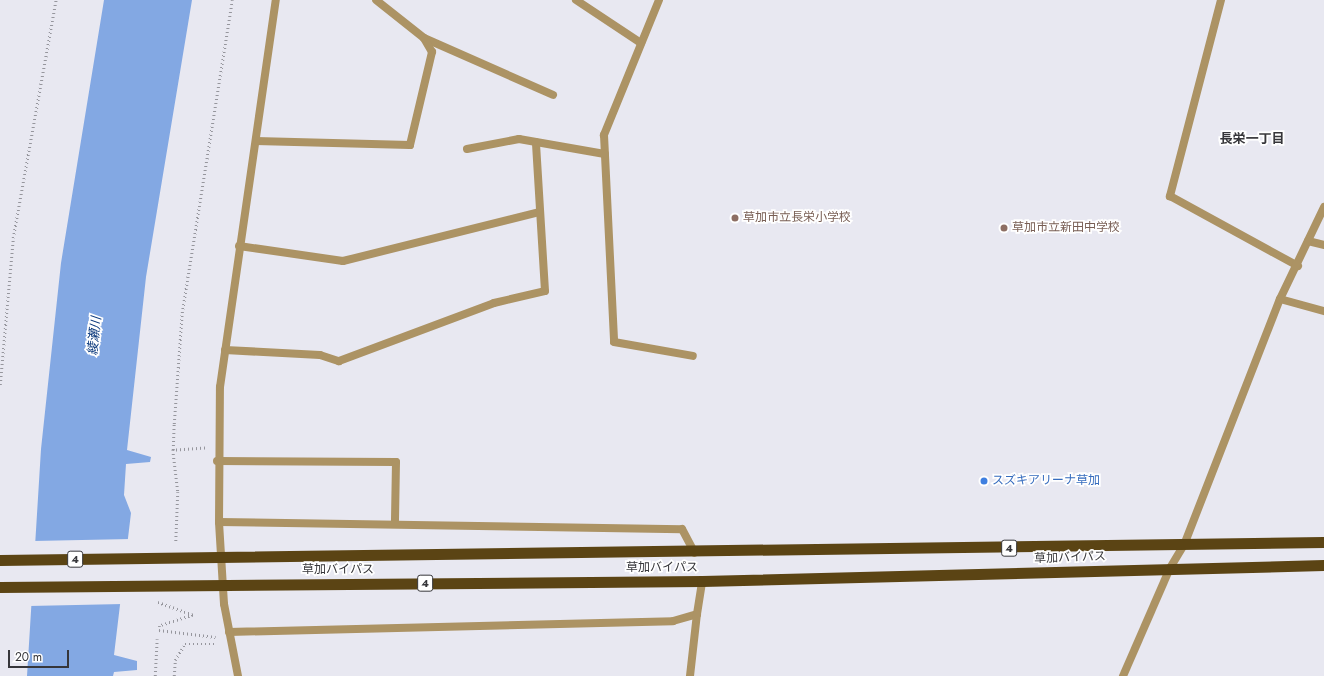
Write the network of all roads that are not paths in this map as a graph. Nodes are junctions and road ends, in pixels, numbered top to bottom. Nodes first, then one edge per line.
1 (276, 0) edge
2 (376, 0) edge
3 (576, 0) edge
4 (659, 0) edge
5 (1222, 0) edge
6 (424, 38) junction
7 (641, 43) junction
8 (553, 95) dead end
9 (256, 141) junction
10 (536, 142) junction
11 (468, 148) dead end
12 (605, 154) junction
13 (1324, 207) edge
14 (539, 212) junction
15 (1308, 242) junction
16 (239, 246) junction
17 (1324, 246) edge
18 (1298, 266) junction
19 (1280, 299) junction
20 (1324, 311) edge
21 (225, 350) junction
22 (693, 356) dead end
23 (217, 460) junction
24 (219, 522) junction
25 (395, 522) junction
26 (1324, 542) edge
27 (1184, 545) junction
28 (695, 553) junction
29 (221, 557) junction
30 (0, 560) edge
31 (1324, 565) edge
32 (1170, 568) junction
33 (702, 581) junction
34 (223, 584) junction
35 (0, 586) edge
36 (697, 614) junction
37 (231, 639) junction
38 (238, 676) edge
39 (690, 676) edge
40 (1123, 676) edge

1 - 9 street
2 - 6 street
3 - 7 street
4 - 7 street
5 - 18 street
6 - 8 street
6 - 9 street
7 - 12 street
9 - 16 street
10 - 11 street
10 - 12 street
10 - 14 street
12 - 22 street
13 - 15 street
14 - 16 street
14 - 21 street
15 - 17 street
15 - 18 street
16 - 21 street
18 - 19 street
19 - 20 street
19 - 27 street
21 - 23 street
23 - 24 street
23 - 25 street
24 - 25 street
24 - 29 street
25 - 28 street
26 - 27 highway, 草加バイパス / 4
27 - 28 highway, 草加バイパス / 4
27 - 32 street
28 - 29 highway, 草加バイパス / 4
29 - 30 highway, 草加バイパス / 4
29 - 34 street
31 - 32 highway, 草加バイパス / 4
32 - 33 highway, 草加バイパス / 4
32 - 40 street
33 - 34 highway, 草加バイパス / 4
33 - 36 street
34 - 35 highway, 草加バイパス / 4
34 - 37 street
36 - 37 street
36 - 39 street
37 - 38 street

